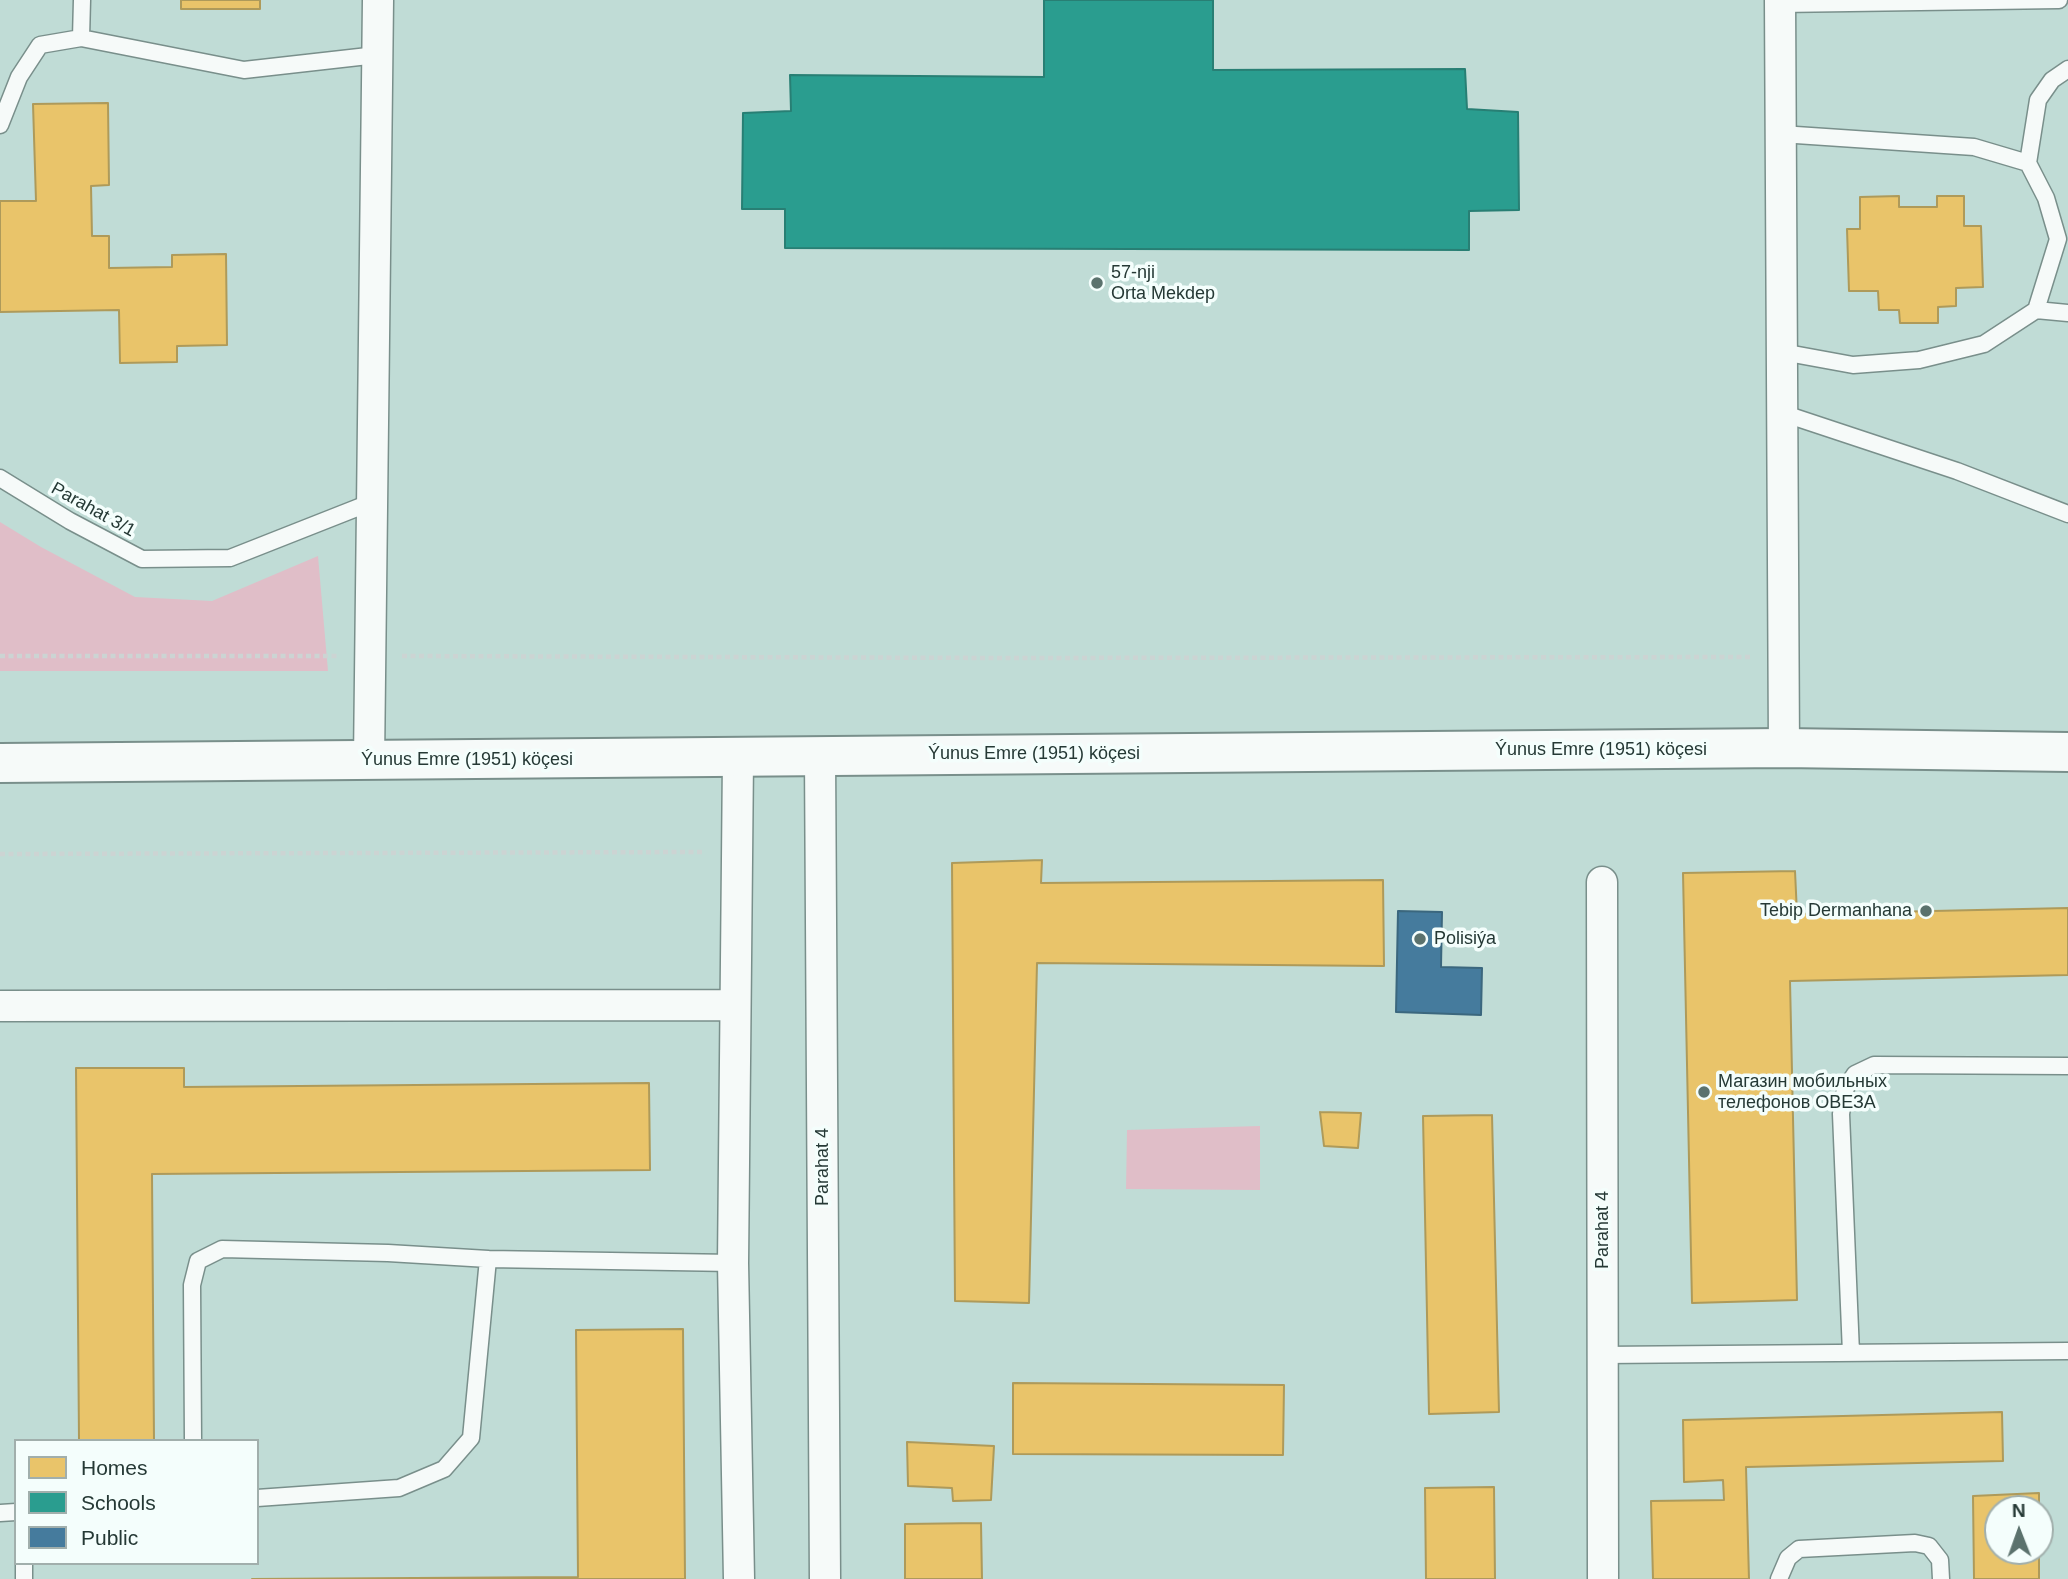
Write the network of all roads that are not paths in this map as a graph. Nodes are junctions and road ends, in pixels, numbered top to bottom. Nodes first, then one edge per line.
1 (82, 0) edge
2 (377, 0) edge
3 (2059, 0) edge
4 (1780, 2) edge
5 (81, 38) junction
6 (377, 55) junction
7 (2068, 69) edge
8 (0, 125) edge
9 (1781, 134) junction
10 (2028, 163) junction
11 (2063, 239) edge
12 (2036, 310) junction
13 (2068, 313) edge
14 (1782, 352) junction
15 (1782, 414) junction
16 (0, 478) edge
17 (372, 502) junction
18 (2068, 514) edge
19 (1784, 748) junction
20 (2068, 752) edge
21 (820, 756) junction
22 (737, 758) junction
23 (369, 761) junction
24 (0, 763) edge
25 (1602, 882) dead end
26 (736, 1005) junction
27 (0, 1006) edge
28 (2068, 1066) edge
29 (488, 1259) junction
30 (733, 1263) junction
31 (2068, 1351) edge
32 (1851, 1353) junction
33 (1603, 1355) junction
34 (193, 1439) edge
35 (259, 1498) edge
36 (738, 1579) edge
37 (825, 1579) edge
38 (1603, 1579) edge
39 (1779, 1579) edge
40 (1941, 1579) edge

1 - 5 lane
2 - 6 street
3 - 4 lane
4 - 9 street
5 - 6 lane
5 - 8 lane
6 - 17 street
7 - 10 lane
9 - 10 lane
9 - 14 street
10 - 11 lane
11 - 12 lane
12 - 13 lane
12 - 14 lane
14 - 15 street
15 - 18 lane
15 - 19 street
16 - 17 lane, Parahat 3/1
17 - 23 street
19 - 20 street, Ýunus Emre (1951) köçesi
19 - 21 street, Ýunus Emre (1951) köçesi
21 - 22 street, Ýunus Emre (1951) köçesi
21 - 37 street, Parahat 4
22 - 23 street, Ýunus Emre (1951) köçesi
22 - 26 street
23 - 24 street, Ýunus Emre (1951) köçesi
25 - 33 street, Parahat 4
26 - 27 street
26 - 30 street
28 - 32 lane
29 - 30 lane
29 - 34 lane
29 - 35 lane
30 - 36 street
31 - 32 lane
32 - 33 lane
33 - 38 street, Parahat 4
39 - 40 lane

